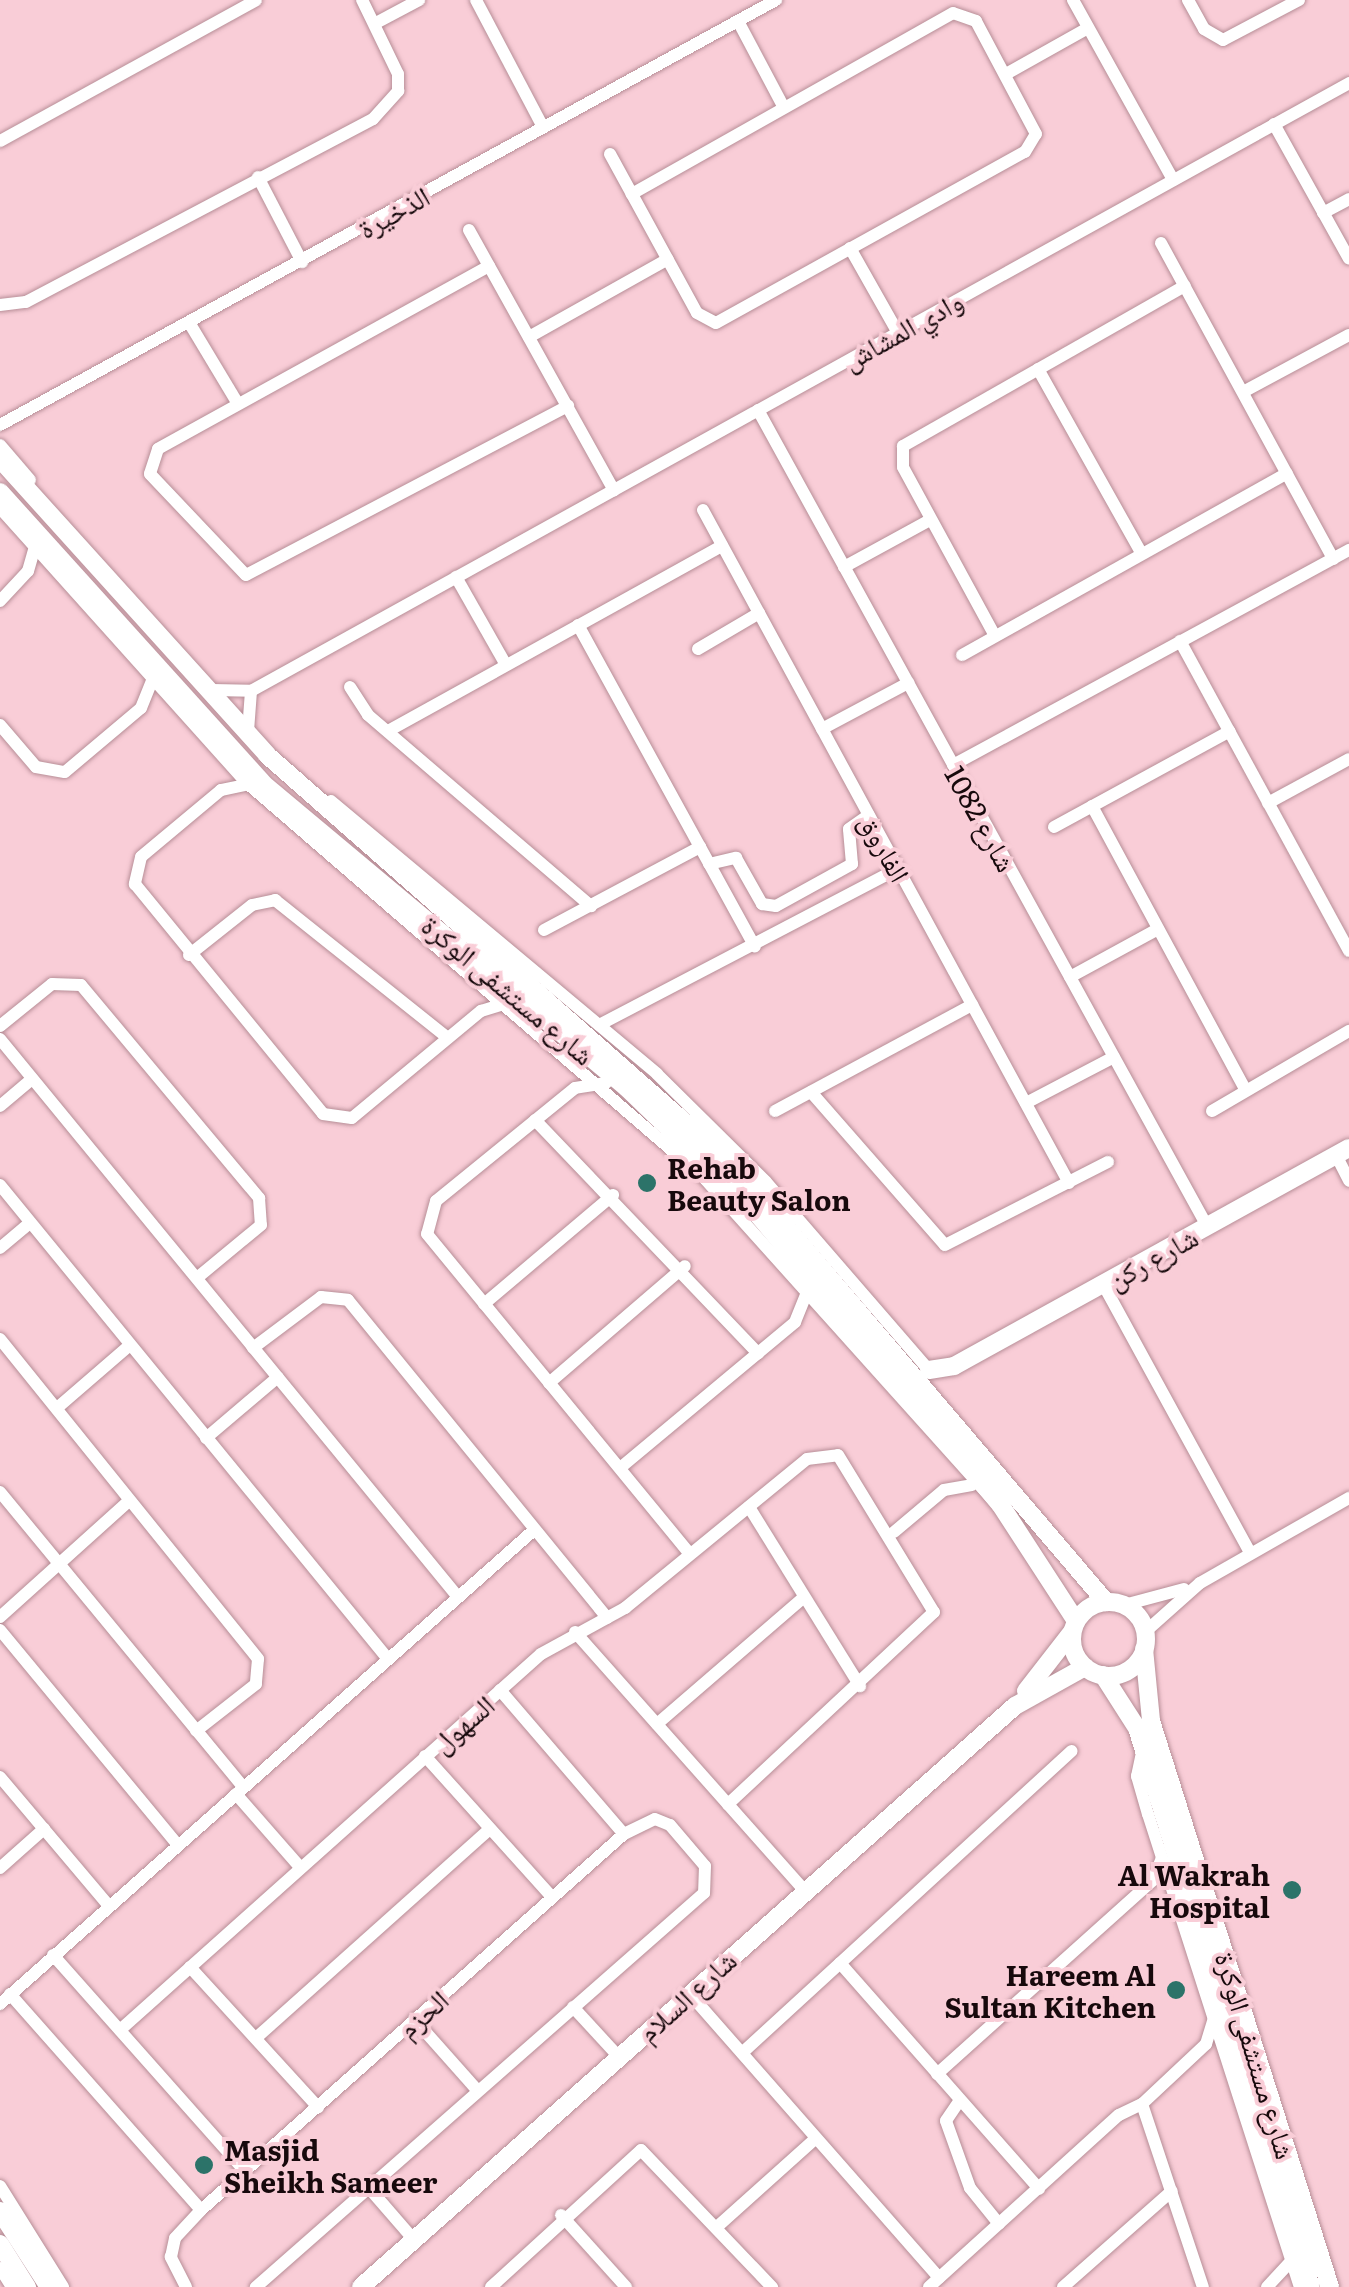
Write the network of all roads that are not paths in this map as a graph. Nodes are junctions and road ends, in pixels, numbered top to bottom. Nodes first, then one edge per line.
1 (256, 0) edge
2 (362, 0) edge
3 (418, 0) edge
4 (476, 0) edge
5 (776, 0) edge
6 (1073, 0) edge
7 (1188, 0) edge
8 (1299, 0) edge
9 (738, 21) junction
10 (376, 23) junction
11 (1088, 28) junction
12 (1006, 74) junction
13 (1349, 82) edge
14 (784, 108) junction
15 (1274, 124) junction
16 (543, 128) junction
17 (0, 141) edge
18 (610, 154) dead end
19 (258, 177) junction
20 (1173, 180) junction
21 (632, 194) junction
22 (1349, 199) edge
23 (1324, 213) junction
24 (469, 230) dead end
25 (1161, 243) dead end
26 (850, 248) junction
27 (1349, 259) edge
28 (668, 260) junction
29 (302, 262) junction
30 (489, 266) junction
31 (1185, 286) junction
32 (0, 305) edge
33 (190, 324) junction
34 (898, 331) junction
35 (1349, 335) edge
36 (529, 337) junction
37 (1038, 369) junction
38 (1243, 392) junction
39 (238, 404) junction
40 (568, 406) junction
41 (758, 410) junction
42 (5, 423) edge
43 (1, 451) edge
44 (1287, 473) junction
45 (614, 490) junction
46 (2, 500) edge
47 (703, 510) dead end
48 (930, 520) junction
49 (35, 546) junction
50 (722, 546) junction
51 (1349, 550) edge
52 (1142, 554) junction
53 (1333, 559) junction
54 (844, 567) junction
55 (55, 569) junction
56 (25, 576) junction
57 (456, 577) junction
58 (0, 602) edge
59 (759, 613) junction
60 (578, 625) junction
61 (994, 636) junction
62 (1180, 641) junction
63 (698, 649) dead end
64 (962, 655) dead end
65 (506, 666) junction
66 (152, 678) junction
67 (908, 683) junction
68 (201, 684) junction
69 (350, 687) dead end
70 (251, 691) junction
71 (225, 696) junction
72 (175, 704) junction
73 (141, 708) junction
74 (245, 718) junction
75 (0, 725) edge
76 (822, 729) junction
77 (1230, 731) junction
78 (388, 732) junction
79 (219, 736) junction
80 (250, 738) junction
81 (1349, 758) edge
82 (225, 762) junction
83 (953, 765) junction
84 (248, 784) junction
85 (267, 787) junction
86 (221, 790) junction
87 (1268, 802) junction
88 (1092, 806) junction
89 (869, 814) junction
90 (1054, 827) dead end
91 (700, 847) junction
92 (709, 864) junction
93 (898, 868) junction
94 (591, 906) junction
95 (1158, 929) junction
96 (544, 930) dead end
97 (755, 947) junction
98 (1349, 952) edge
99 (189, 955) junction
100 (1070, 977) junction
101 (482, 983) junction
102 (508, 1004) junction
103 (972, 1005) junction
104 (481, 1012) junction
105 (627, 1017) junction
106 (598, 1025) junction
107 (0, 1026) edge
108 (1349, 1030) edge
109 (448, 1038) junction
110 (0, 1039) edge
111 (624, 1044) junction
112 (1114, 1057) junction
113 (576, 1059) junction
114 (632, 1069) junction
115 (32, 1078) junction
116 (602, 1082) junction
117 (576, 1088) junction
118 (627, 1088) junction
119 (1244, 1088) junction
120 (811, 1092) junction
121 (1026, 1103) junction
122 (0, 1106) edge
123 (775, 1111) dead end
124 (1212, 1111) dead end
125 (535, 1120) junction
126 (1342, 1152) edge
127 (1108, 1162) dead end
128 (1349, 1181) edge
129 (1069, 1183) junction
130 (0, 1185) edge
131 (614, 1195) junction
132 (30, 1222) junction
133 (1207, 1226) junction
134 (0, 1248) edge
135 (685, 1266) junction
136 (806, 1272) junction
137 (197, 1278) junction
138 (1103, 1284) junction
139 (809, 1294) junction
140 (484, 1304) junction
141 (826, 1314) junction
142 (795, 1322) junction
143 (0, 1339) edge
144 (130, 1345) junction
145 (254, 1348) junction
146 (758, 1352) junction
147 (902, 1356) junction
148 (954, 1366) junction
149 (929, 1370) junction
150 (278, 1378) junction
151 (549, 1383) junction
152 (947, 1391) junction
153 (57, 1408) junction
154 (206, 1438) junction
155 (951, 1462) junction
156 (620, 1468) junction
157 (972, 1485) junction
158 (944, 1490) junction
159 (0, 1492) edge
160 (1349, 1498) edge
161 (129, 1500) junction
162 (1000, 1504) junction
163 (750, 1506) junction
164 (534, 1530) junction
165 (894, 1532) junction
166 (1054, 1539) junction
167 (1250, 1552) junction
168 (690, 1554) junction
169 (59, 1564) junction
170 (1200, 1583) junction
171 (458, 1597) junction
172 (804, 1597) junction
173 (1115, 1603) junction
174 (0, 1617) edge
175 (607, 1618) junction
176 (1074, 1627) junction
177 (0, 1630) edge
178 (575, 1632) junction
179 (1145, 1641) junction
180 (388, 1659) junction
181 (1085, 1667) junction
182 (1103, 1676) junction
183 (860, 1686) junction
184 (500, 1690) junction
185 (1015, 1706) junction
186 (657, 1724) junction
187 (196, 1731) junction
188 (1143, 1746) junction
189 (1072, 1751) dead end
190 (426, 1756) junction
191 (0, 1777) edge
192 (240, 1791) junction
193 (728, 1804) junction
194 (44, 1829) junction
195 (489, 1830) junction
196 (624, 1834) junction
197 (178, 1845) junction
198 (1162, 1858) junction
199 (300, 1866) junction
200 (0, 1868) edge
201 (1144, 1888) junction
202 (804, 1890) junction
203 (552, 1897) junction
204 (1177, 1898) junction
205 (109, 1906) junction
206 (54, 1956) junction
207 (840, 1963) junction
208 (190, 1966) junction
209 (689, 1993) junction
210 (5, 1999) edge
211 (573, 2007) junction
212 (1256, 2010) dead end
213 (1214, 2016) junction
214 (414, 2019) junction
215 (120, 2030) junction
216 (256, 2038) junction
217 (1251, 2038) junction
218 (1206, 2044) junction
219 (1227, 2052) junction
220 (742, 2054) junction
221 (618, 2056) junction
222 (936, 2074) junction
223 (1248, 2078) junction
224 (478, 2091) junction
225 (960, 2100) junction
226 (1142, 2104) junction
227 (318, 2107) junction
228 (814, 2140) junction
229 (246, 2172) junction
230 (0, 2186) edge
231 (369, 2188) junction
232 (1039, 2189) junction
233 (1172, 2191) junction
234 (201, 2210) junction
235 (0, 2212) edge
236 (561, 2215) junction
237 (999, 2224) junction
238 (718, 2226) junction
239 (414, 2240) junction
240 (1307, 2242) junction
241 (0, 2244) edge
242 (1292, 2261) junction
243 (1334, 2264) dead end
244 (0, 2268) edge
245 (12, 2283) edge
246 (934, 2283) edge
247 (763, 2284) edge
248 (49, 2287) edge
249 (63, 2287) edge
250 (186, 2287) edge
251 (256, 2287) edge
252 (360, 2287) edge
253 (490, 2287) edge
254 (626, 2287) edge
255 (1063, 2287) edge
256 (1203, 2287) edge
257 (1268, 2287) edge
258 (1297, 2287) edge
259 (1311, 2287) edge
260 (1330, 2287) edge

1 - 17 street
2 - 10 street
3 - 10 street
4 - 16 street
5 - 9 street, الذخيرة
6 - 11 street
7 - 8 street
9 - 14 street
9 - 16 street, الذخيرة
10 - 19 street
11 - 12 street
11 - 20 street
12 - 14 street
12 - 26 street
13 - 15 street, وادي المشاش
14 - 21 street
15 - 20 street, وادي المشاش
15 - 23 street
16 - 29 street, الذخيرة
18 - 21 street
19 - 29 street
19 - 32 street
20 - 34 street, وادي المشاش
21 - 28 street
22 - 23 street
23 - 27 street
24 - 30 street
25 - 31 street
26 - 28 street
26 - 34 street
28 - 36 street
29 - 33 street, الذخيرة
30 - 36 street
30 - 39 street
31 - 37 street
31 - 38 street
33 - 39 street
33 - 42 street, الذخيرة
34 - 41 street, وادي المشاش
35 - 38 street
36 - 40 street
37 - 48 street
37 - 52 street
38 - 44 street
39 - 40 street
40 - 45 street
41 - 45 street, وادي المشاش
41 - 54 street, شارع 1082
42 - 43 street, الذخيرة
43 - 68 street, شارع مستشفى الوكرة
43 - 71 street, شارع مستشفى الوكرة
44 - 52 street
44 - 53 street
45 - 57 street, وادي المشاش
46 - 49 street, شارع مستشفى الوكرة
46 - 79 street, شارع مستشفى الوكرة
47 - 50 street, الفاروق
48 - 54 street
48 - 61 street
49 - 55 street, شارع مستشفى الوكرة
49 - 56 street
50 - 59 street, الفاروق
50 - 60 street
51 - 53 street
52 - 61 street
53 - 62 street
54 - 67 street, شارع 1082
55 - 56 street
55 - 66 street, شارع مستشفى الوكرة
56 - 58 street
57 - 65 street
57 - 70 street, وادي المشاش
59 - 63 street
59 - 76 street, الفاروق
60 - 65 street
60 - 91 street
61 - 64 street
62 - 77 street
62 - 83 street
65 - 78 street
66 - 72 street, شارع مستشفى الوكرة
66 - 73 street
67 - 76 street
67 - 83 street, شارع 1082
68 - 71 street
68 - 80 street, شارع مستشفى الوكرة
69 - 78 street
70 - 71 street, وادي المشاش
70 - 74 street
71 - 74 street, شارع مستشفى الوكرة
72 - 73 street
72 - 82 street, شارع مستشفى الوكرة
73 - 75 street
74 - 80 street
74 - 106 street, شارع مستشفى الوكرة
76 - 89 street, الفاروق
77 - 87 street
77 - 88 street
78 - 94 street
79 - 82 street
79 - 85 street, شارع مستشفى الوكرة
80 - 114 street, شارع مستشفى الوكرة
81 - 87 street
82 - 84 street, شارع مستشفى الوكرة
82 - 86 street
83 - 100 street, شارع 1082
84 - 85 street
84 - 86 street
84 - 101 street, شارع مستشفى الوكرة
85 - 118 street, شارع مستشفى الوكرة
86 - 99 street
87 - 98 street
88 - 90 street
88 - 95 street
89 - 92 street
89 - 93 street, الفاروق
91 - 92 street
91 - 94 street
92 - 97 street
93 - 97 street
93 - 103 street, الفاروق
94 - 96 street
95 - 100 street
95 - 119 street
97 - 105 street
99 - 109 street
99 - 109 street
100 - 112 street, شارع 1082
101 - 102 street, شارع مستشفى الوكرة
101 - 104 street
102 - 104 street
102 - 113 street, شارع مستشفى الوكرة
103 - 120 street
103 - 121 street, الفاروق
104 - 109 street
105 - 106 street
105 - 111 street
106 - 111 street, شارع مستشفى الوكرة
107 - 137 street
108 - 119 street
110 - 115 street
111 - 114 street
111 - 149 street, شارع مستشفى الوكرة
112 - 121 street
112 - 133 street, شارع 1082
113 - 116 street, شارع مستشفى الوكرة
113 - 117 street
114 - 147 street, شارع مستشفى الوكرة
115 - 122 street
115 - 137 street
116 - 117 street
116 - 118 street
116 - 139 street, شارع مستشفى الوكرة
117 - 125 street
118 - 136 street, شارع مستشفى الوكرة
119 - 124 street
120 - 123 street
120 - 129 street
121 - 129 street, الفاروق
125 - 131 street
125 - 140 street
126 - 128 street
126 - 133 street, شارع ركن
127 - 129 street
130 - 132 street
131 - 135 street
131 - 140 street
132 - 134 street
132 - 144 street
133 - 138 street, شارع ركن
135 - 146 street
135 - 151 street
136 - 139 street
136 - 162 street, شارع مستشفى الوكرة
137 - 145 street
138 - 148 street, شارع ركن
138 - 167 street
139 - 141 street, شارع مستشفى الوكرة
139 - 142 street
140 - 151 street
141 - 142 street
141 - 155 street, شارع مستشفى الوكرة
142 - 146 street
143 - 153 street
144 - 153 street
144 - 154 street
145 - 150 street
145 - 164 street
146 - 156 street
147 - 149 street, شارع مستشفى الوكرة
147 - 166 street, شارع مستشفى الوكرة
148 - 149 street, شارع ركن
148 - 152 street
149 - 152 street, شارع مستشفى الوكرة
150 - 154 street
150 - 171 street
151 - 156 street
152 - 166 street, شارع مستشفى الوكرة
153 - 161 street
154 - 180 street
155 - 157 street, شارع مستشفى الوكرة
155 - 158 street
156 - 168 street
157 - 158 street
157 - 162 street, شارع مستشفى الوكرة
158 - 165 street
159 - 169 street
160 - 167 street
161 - 169 street
161 - 187 street
162 - 176 street, شارع مستشفى الوكرة
163 - 165 street, السهول
163 - 168 street, السهول
163 - 172 street
164 - 171 street
164 - 175 street
165 - 183 street
166 - 173 street, شارع مستشفى الوكرة
167 - 170 street
168 - 175 street, السهول
169 - 174 street
169 - 187 street
170 - 173 street
170 - 179 street
171 - 180 street
172 - 183 street
172 - 186 street
173 - 176 street
173 - 179 street
175 - 178 street, السهول
176 - 181 street
176 - 185 street, شارع السلام
177 - 197 street
178 - 184 street, السهول
178 - 186 street
179 - 182 street
179 - 217 street, شارع مستشفى الوكرة
180 - 192 street
181 - 182 street
181 - 185 street, شارع السلام
182 - 188 street, شارع مستشفى الوكرة
183 - 193 street
184 - 190 street, السهول
184 - 196 street
185 - 202 street, شارع السلام
186 - 193 street
187 - 192 street
188 - 198 street, شارع مستشفى الوكرة
188 - 223 street, شارع مستشفى الوكرة
189 - 207 street
190 - 195 street
190 - 199 street, السهول
191 - 194 street
192 - 197 street
192 - 199 street
193 - 202 street
194 - 200 street
194 - 205 street
195 - 203 street
195 - 216 street
196 - 203 street, الحزم
196 - 211 street, الحزم
197 - 205 street
198 - 201 street
198 - 204 street, شارع مستشفى الوكرة
199 - 208 street, السهول
201 - 204 street
201 - 222 street
202 - 209 street, شارع السلام
203 - 214 street, الحزم
204 - 213 street, شارع مستشفى الوكرة
205 - 206 street
206 - 210 street
206 - 215 street
207 - 220 street
207 - 222 street
208 - 215 street, السهول
208 - 216 street
209 - 220 street
209 - 221 street, شارع السلام
210 - 234 street
211 - 221 street
211 - 224 street
212 - 217 street
213 - 218 street
213 - 219 street, شارع مستشفى الوكرة
214 - 224 street
214 - 227 street, الحزم
215 - 229 street
216 - 227 street
217 - 240 street, شارع مستشفى الوكرة
218 - 219 street
218 - 226 street
219 - 223 street
219 - 242 street, شارع مستشفى الوكرة
220 - 228 street
221 - 239 street, شارع السلام
222 - 225 street
223 - 240 street, شارع مستشفى الوكرة
224 - 231 street
225 - 232 street
225 - 237 street
226 - 232 street
226 - 233 street
227 - 229 street, الحزم
228 - 238 street
228 - 246 street
229 - 234 street, الحزم
230 - 249 street
231 - 239 street
231 - 251 street
232 - 237 street
233 - 255 street
233 - 256 street
234 - 250 street, الحزم
235 - 248 street
236 - 238 street
236 - 253 street
236 - 254 street
237 - 246 street
238 - 247 street
239 - 252 street, شارع السلام
240 - 242 street
240 - 243 street
240 - 259 street, شارع مستشفى الوكرة
240 - 260 street, شارع مستشفى الوكرة
241 - 245 street
242 - 257 street
242 - 258 street, شارع مستشفى الوكرة
244 - 245 street
257 - 258 street

